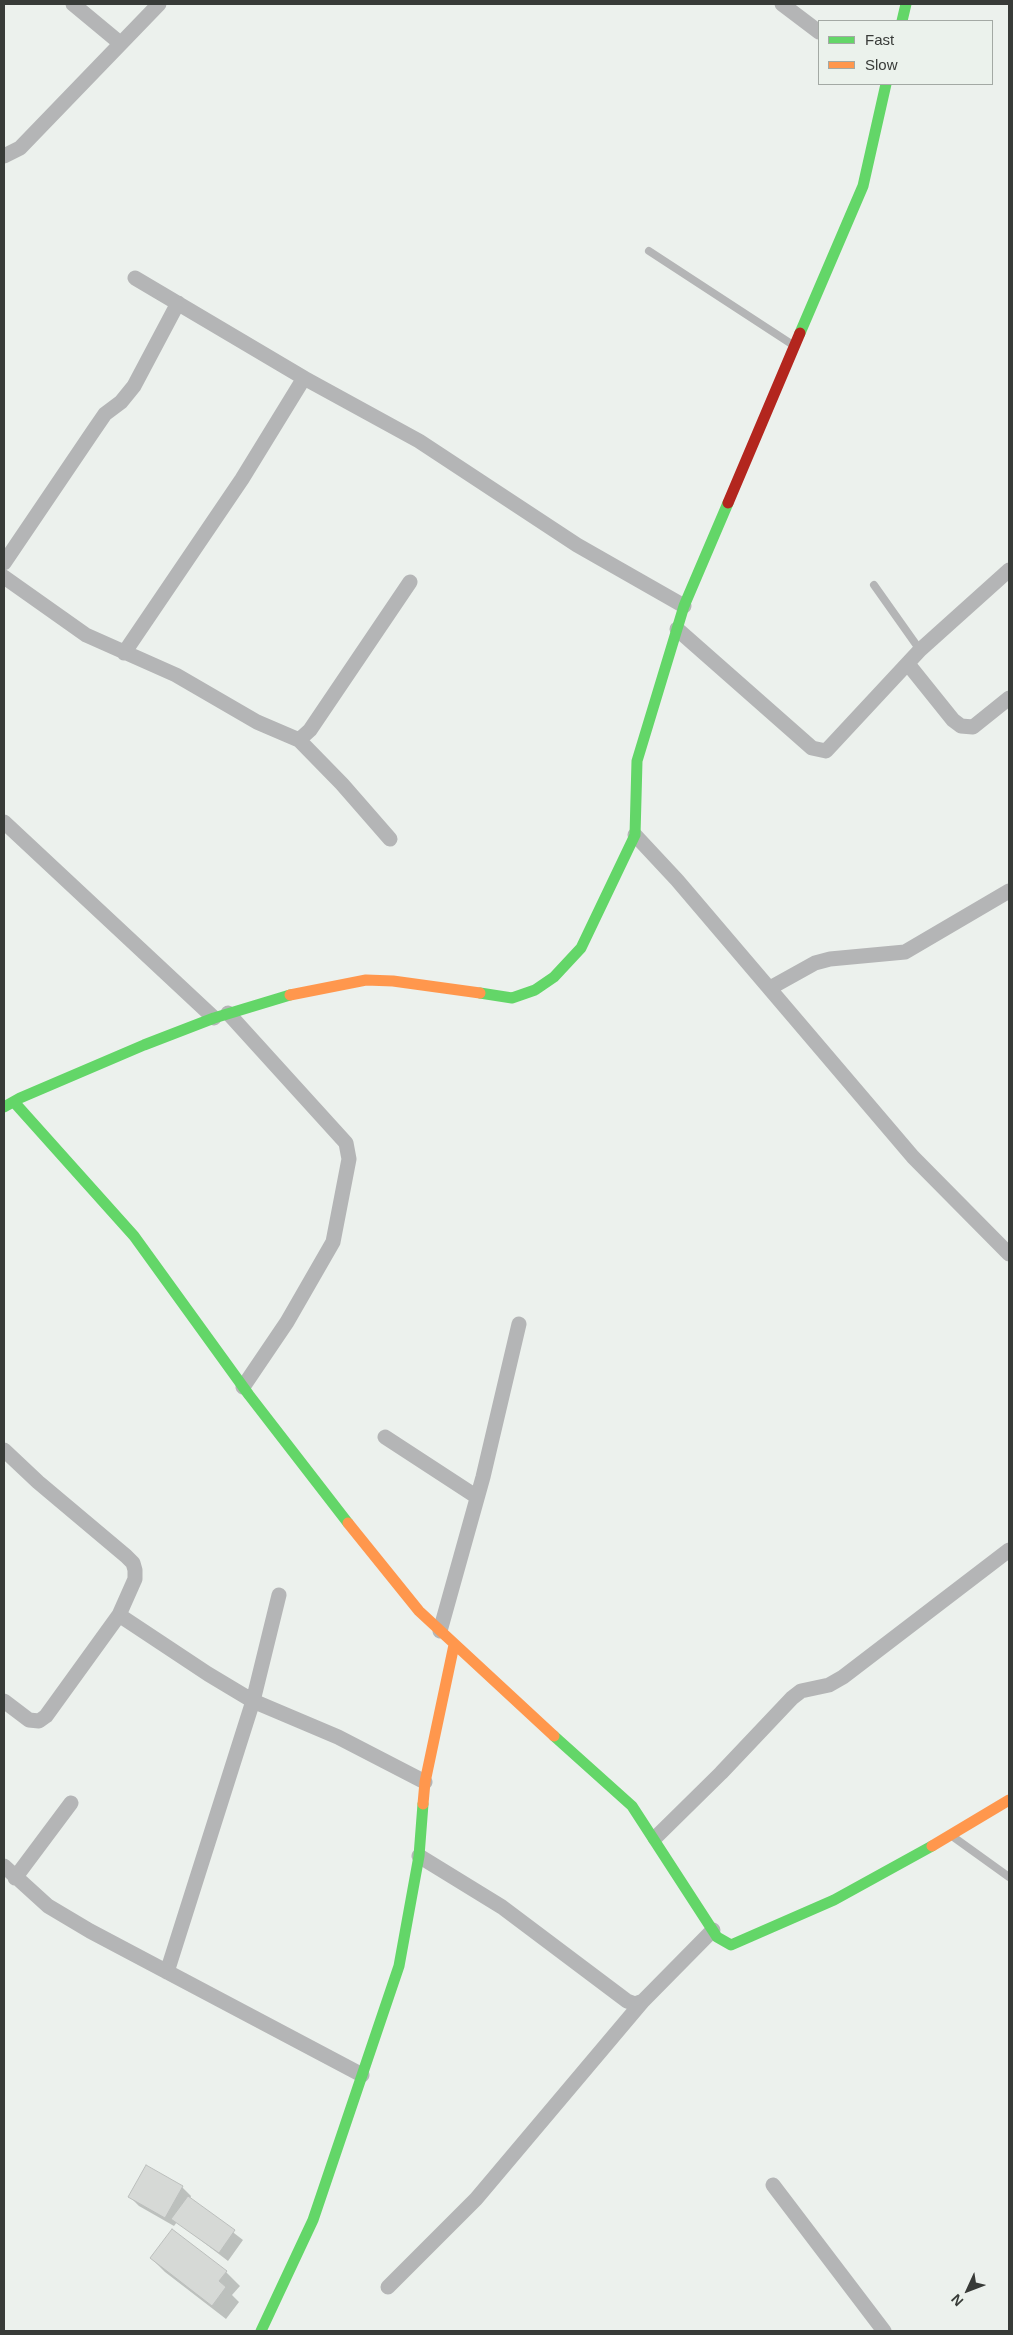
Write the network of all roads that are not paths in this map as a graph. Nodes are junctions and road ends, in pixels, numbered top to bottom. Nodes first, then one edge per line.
1 (73, 4) edge
2 (159, 4) edge
3 (782, 4) edge
4 (906, 4) edge
5 (902, 20) edge
6 (818, 31) edge
7 (120, 44) junction
8 (886, 85) edge
9 (4, 156) edge
10 (650, 252) dead end
11 (135, 278) dead end
12 (178, 303) junction
13 (794, 347) junction
14 (304, 378) junction
15 (4, 563) edge
16 (1009, 570) edge
17 (4, 577) edge
18 (410, 582) dead end
19 (874, 585) dead end
20 (684, 606) junction
21 (677, 629) junction
22 (920, 650) junction
23 (124, 653) junction
24 (908, 664) junction
25 (1009, 698) edge
26 (299, 740) junction
27 (4, 822) edge
28 (635, 835) junction
29 (390, 839) dead end
30 (1009, 891) edge
31 (770, 988) junction
32 (228, 1013) junction
33 (214, 1018) junction
34 (9, 1104) edge
35 (1009, 1254) edge
36 (519, 1324) dead end
37 (243, 1387) junction
38 (386, 1437) dead end
39 (4, 1450) edge
40 (477, 1497) junction
41 (1009, 1550) edge
42 (279, 1595) dead end
43 (119, 1615) junction
44 (440, 1631) junction
45 (454, 1645) junction
46 (253, 1700) junction
47 (4, 1701) edge
48 (425, 1782) junction
49 (1009, 1800) edge
50 (71, 1803) dead end
51 (950, 1835) junction
52 (655, 1838) junction
53 (419, 1856) junction
54 (4, 1866) edge
55 (1009, 1877) edge
56 (15, 1878) junction
57 (713, 1930) junction
58 (167, 1972) junction
59 (643, 2001) junction
60 (362, 2076) junction
61 (773, 2185) dead end
62 (388, 2287) dead end
63 (261, 2331) edge
64 (884, 2331) edge

1 - 7 street
2 - 7 street
3 - 6 street
4 - 5 street
7 - 9 street
8 - 13 street
10 - 13 lane
11 - 12 street
12 - 14 street
12 - 15 street
13 - 20 street
14 - 20 street
14 - 23 street
16 - 22 street
17 - 23 street
18 - 26 street
19 - 22 lane
20 - 21 street
21 - 24 street
21 - 28 street
22 - 24 street
23 - 26 street
24 - 25 street
26 - 29 street
27 - 33 street
28 - 31 street
28 - 32 street
30 - 31 street
31 - 35 street
32 - 33 street
32 - 37 street
33 - 34 street
34 - 37 street
36 - 40 street
37 - 44 street
38 - 40 street
39 - 43 street
40 - 44 street
41 - 52 street
42 - 46 street
43 - 46 street
43 - 47 street
44 - 45 street
45 - 48 street
45 - 52 street
46 - 48 street
46 - 58 street
48 - 53 street
49 - 51 street
50 - 56 street
51 - 55 lane
51 - 57 street
52 - 57 street
53 - 59 street
53 - 60 street
54 - 56 street
56 - 58 street
57 - 59 street
58 - 60 street
59 - 62 street
60 - 63 street
61 - 64 street

